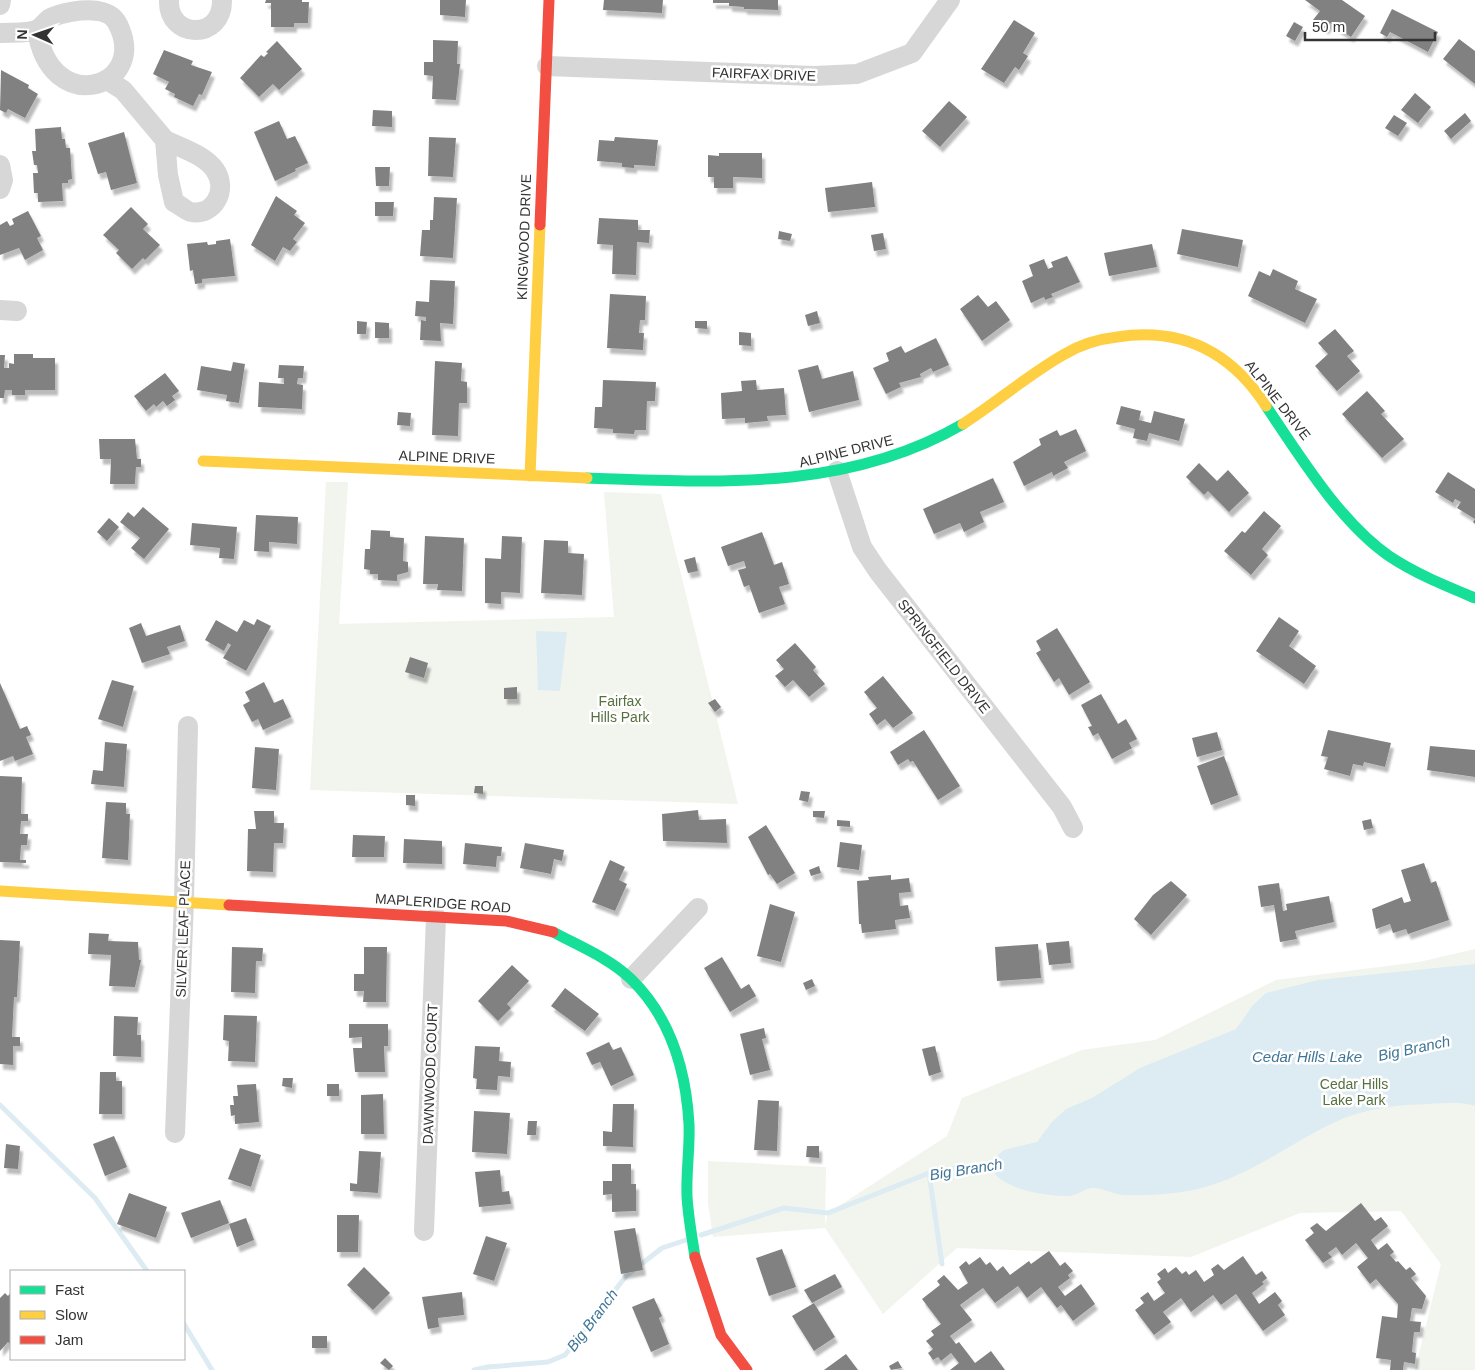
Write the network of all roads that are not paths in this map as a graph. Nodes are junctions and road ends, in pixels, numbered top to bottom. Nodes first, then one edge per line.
1 (1, 0) edge
2 (169, 0) edge
3 (222, 0) edge
4 (549, 0) edge
5 (950, 0) edge
6 (0, 5) edge
7 (107, 6) edge
8 (0, 17) edge
9 (37, 30) junction
10 (0, 33) edge
11 (547, 66) junction
12 (107, 80) junction
13 (165, 140) dead end
14 (0, 165) edge
15 (0, 189) edge
16 (203, 461) dead end
17 (837, 471) junction
18 (530, 476) junction
19 (1475, 598) edge
20 (188, 726) dead end
21 (1073, 828) dead end
22 (0, 891) edge
23 (184, 900) junction
24 (698, 908) dead end
25 (436, 917) junction
26 (631, 978) junction
27 (174, 1133) dead end
28 (424, 1231) dead end
29 (748, 1370) edge

1 - 6 street
2 - 3 street
4 - 11 street, KINGWOOD DRIVE
5 - 11 street, FAIRFAX DRIVE
7 - 9 street
7 - 12 street
8 - 10 street
9 - 10 street
9 - 12 street
11 - 18 street, KINGWOOD DRIVE
12 - 13 street
14 - 15 street
16 - 18 street, ALPINE DRIVE
17 - 18 street, ALPINE DRIVE
17 - 19 street, ALPINE DRIVE
17 - 21 street, SPRINGFIELD DRIVE
20 - 23 street, SILVER LEAF PLACE
22 - 23 street, MAPLERIDGE ROAD
23 - 25 street, MAPLERIDGE ROAD
23 - 27 street, SILVER LEAF PLACE
24 - 26 street
25 - 26 street, MAPLERIDGE ROAD
25 - 28 street, DAWNWOOD COURT
26 - 29 street, MAPLERIDGE ROAD

